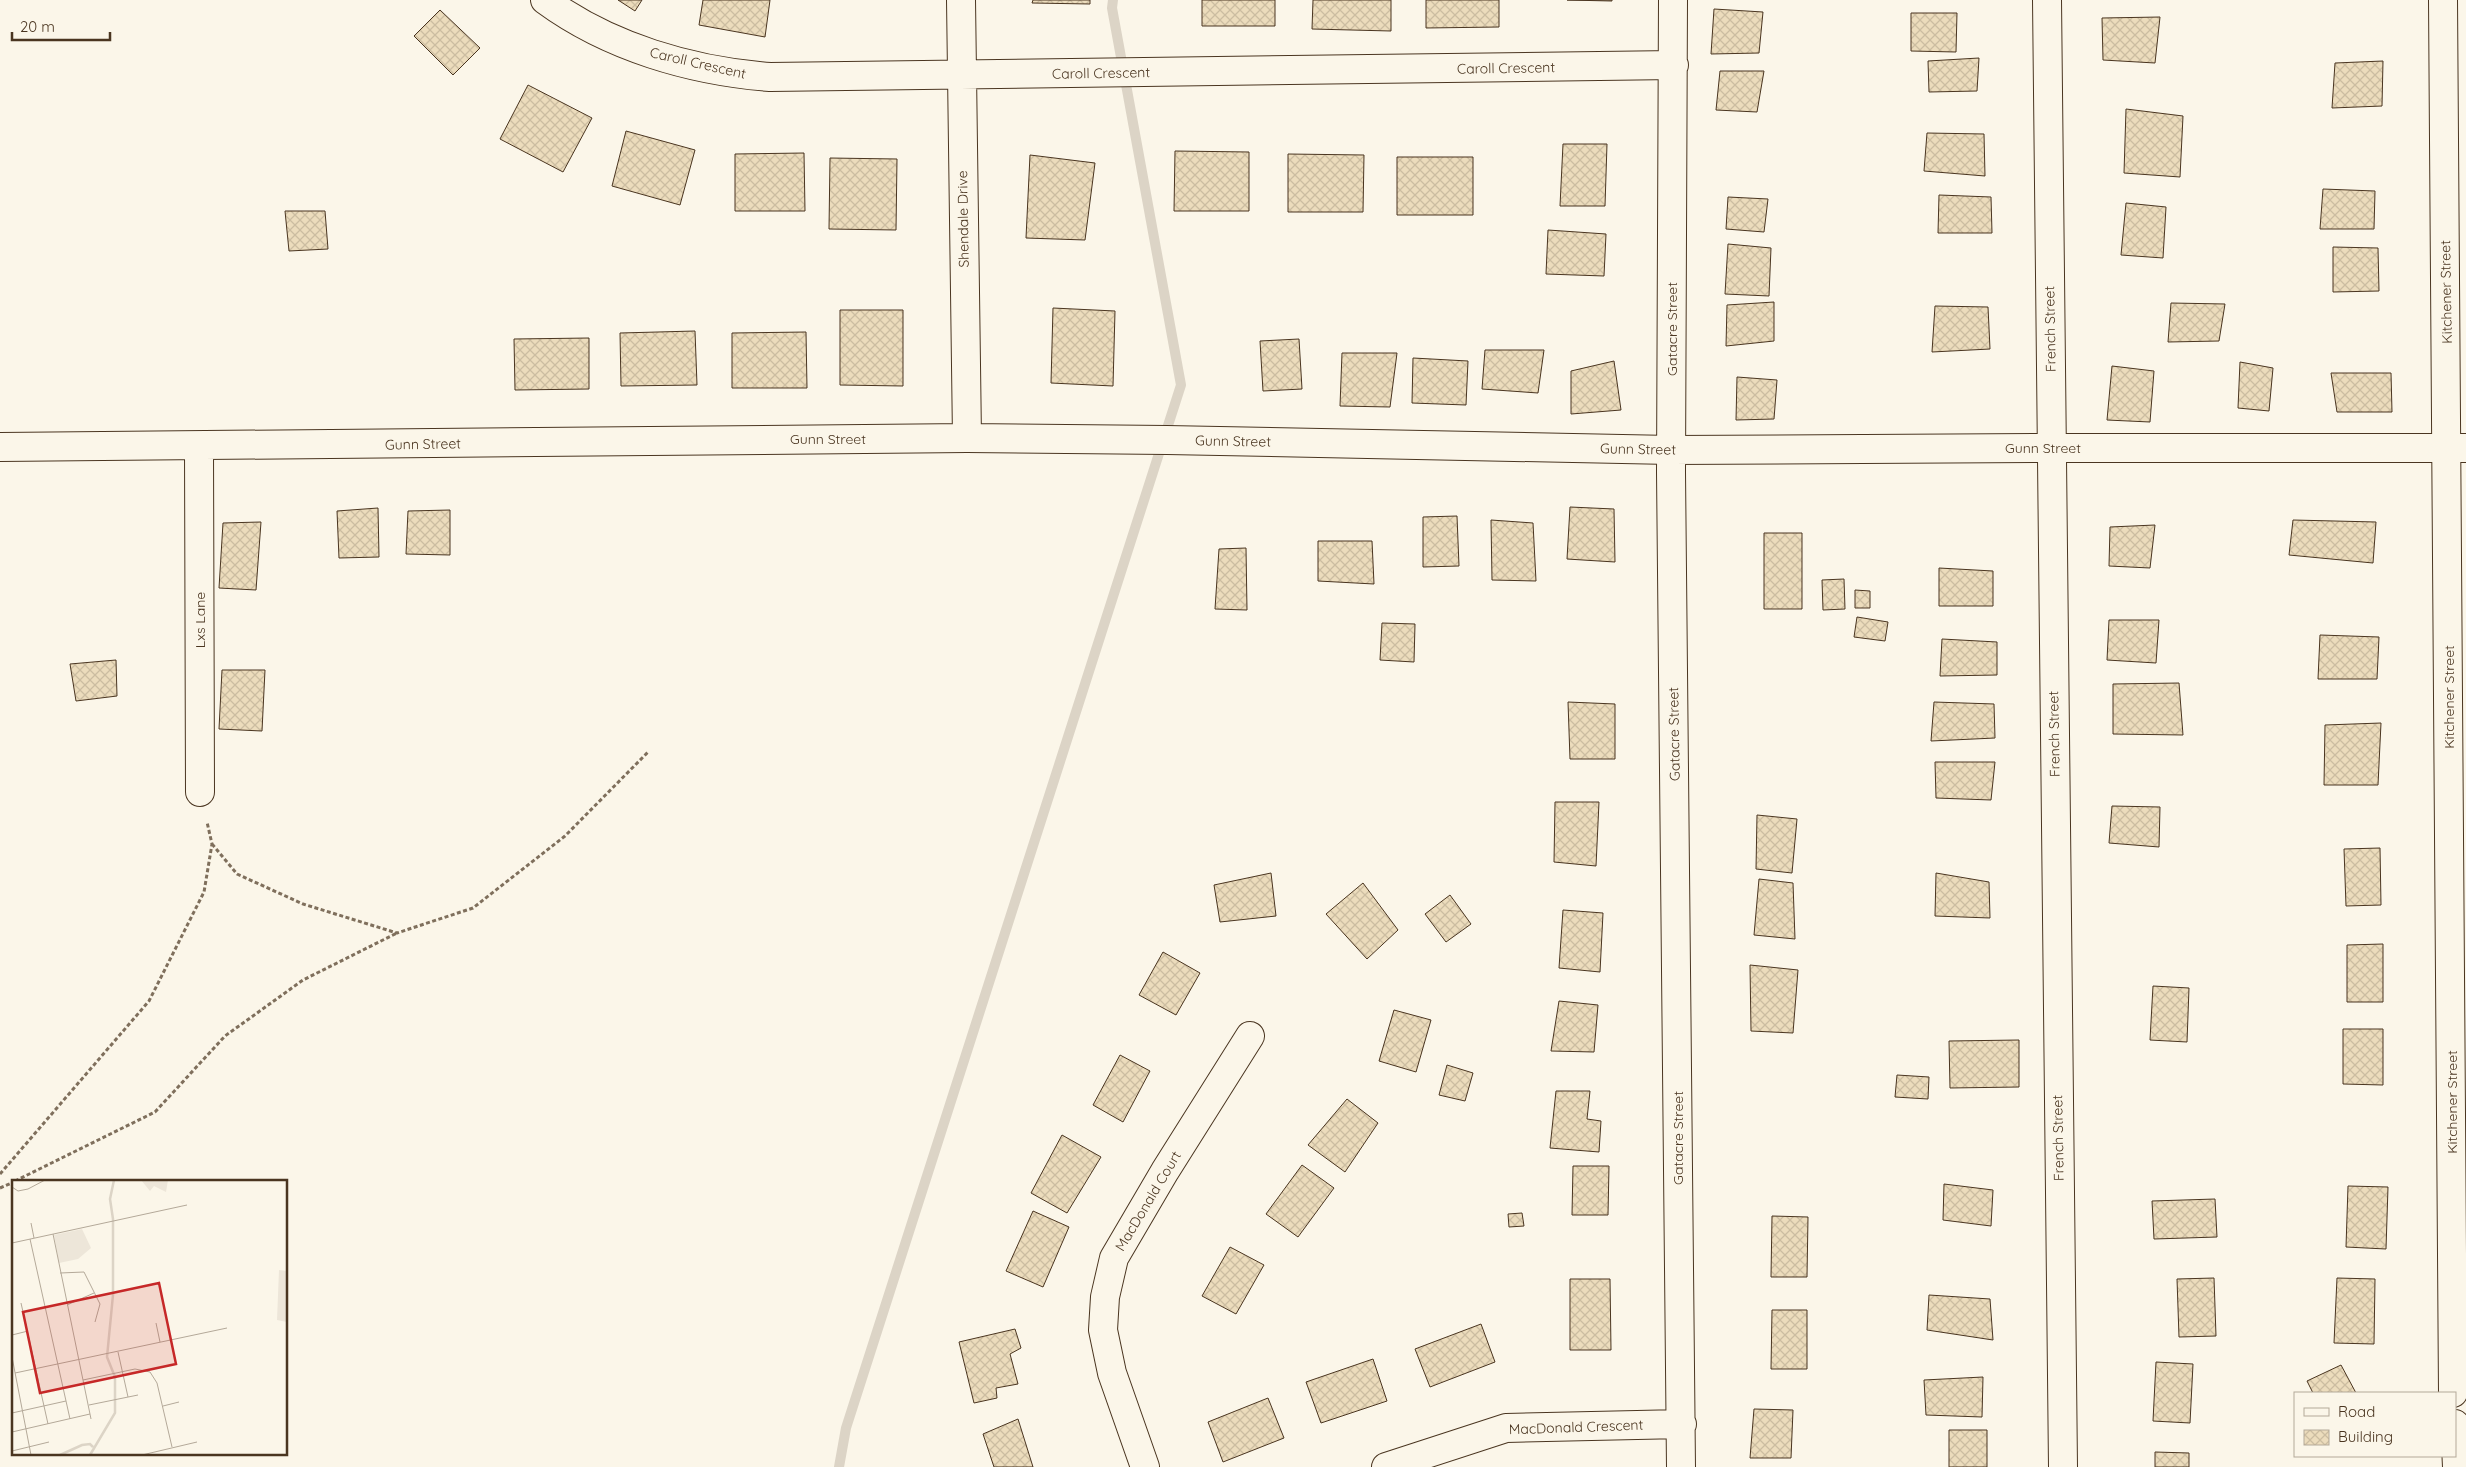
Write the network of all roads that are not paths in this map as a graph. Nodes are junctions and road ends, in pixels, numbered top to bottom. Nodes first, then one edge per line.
1 (545, 0) edge
2 (961, 0) edge
3 (1672, 0) edge
4 (2047, 0) edge
5 (2443, 0) edge
6 (1674, 65) junction
7 (961, 76) junction
8 (967, 438) junction
9 (0, 447) edge
10 (199, 447) junction
11 (2052, 448) junction
12 (2457, 448) edge
13 (1671, 450) junction
14 (200, 792) road end
15 (1250, 1036) dead end
16 (2459, 1120) edge
17 (2453, 1392) edge
18 (1682, 1424) junction
19 (2456, 1446) edge
20 (1146, 1467) edge
21 (1386, 1467) edge
22 (1681, 1467) edge
23 (2063, 1467) edge
24 (2457, 1467) edge

1 - 7 street, Caroll Crescent
2 - 7 street, Shendale Drive
3 - 6 street, Gatacre Street
4 - 11 street, French Street
5 - 12 street, Kitchener Street
6 - 7 street, Caroll Crescent
6 - 13 street, Gatacre Street
7 - 8 street, Shendale Drive
8 - 10 street, Gunn Street
8 - 13 street, Gunn Street
9 - 10 street, Gunn Street
10 - 14 street, Lxs Lane
11 - 12 street, Gunn Street
11 - 13 street, Gunn Street
11 - 23 street, French Street
12 - 16 street, Kitchener Street
13 - 18 street, Gatacre Street
15 - 20 street, MacDonald Court
16 - 17 street, Kitchener Street
18 - 21 street, MacDonald Crescent
18 - 22 street, Gatacre Street
19 - 24 street

